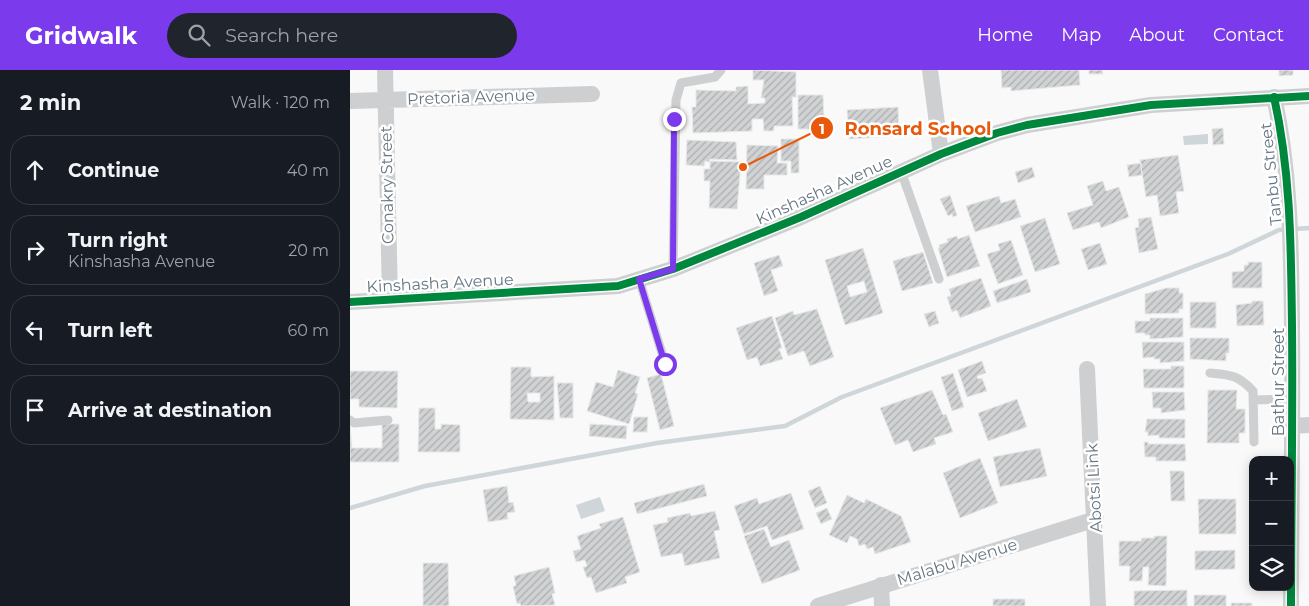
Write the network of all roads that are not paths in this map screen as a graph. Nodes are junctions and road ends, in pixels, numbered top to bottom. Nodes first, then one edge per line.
1 (385, 70) edge
2 (720, 70) edge
3 (930, 70) edge
4 (701, 75) edge
5 (592, 94) dead end
6 (1309, 96) edge
7 (1274, 97) junction
8 (386, 100) junction
9 (350, 101) edge
10 (941, 154) junction
11 (902, 171) junction
12 (1291, 248) joint
13 (673, 269) junction
14 (639, 279) junction
15 (939, 279) dead end
16 (390, 300) junction
17 (350, 302) edge
18 (665, 364) dead end
19 (1088, 369) dead end
20 (1210, 373) dead end
21 (1292, 399) junction
22 (1254, 400) junction
23 (350, 420) edge
24 (388, 420) dead end
25 (1309, 425) edge
26 (1292, 426) junction
27 (1254, 442) dead end
28 (1096, 519) junction
29 (881, 585) junction
30 (818, 606) edge
31 (882, 606) edge
32 (1098, 606) edge
33 (1291, 606) edge

1 - 8 street, Conakry Street
2 - 4 lane
3 - 10 street
4 - 13 lane
5 - 8 street, Pretoria Avenue
6 - 7 street, Kinshasha Avenue
7 - 10 street, Kinshasha Avenue
7 - 12 street, Tanbu Street
8 - 9 street, Pretoria Avenue
8 - 16 street, Conakry Street
10 - 11 street, Kinshasha Avenue
11 - 13 street, Kinshasha Avenue
11 - 15 lane
12 - 21 street, Bathur Street
13 - 14 street, Kinshasha Avenue
14 - 16 street, Kinshasha Avenue
14 - 18 lane
16 - 17 street, Kinshasha Avenue
19 - 28 street, Abotsi Link
20 - 22 lane
21 - 22 lane
21 - 26 street, Bathur Street
22 - 27 lane
23 - 24 lane
25 - 26 street
26 - 33 street, Bathur Street
28 - 29 street, Malabu Avenue
28 - 32 street, Abotsi Link
29 - 30 street, Malabu Avenue
29 - 31 street

